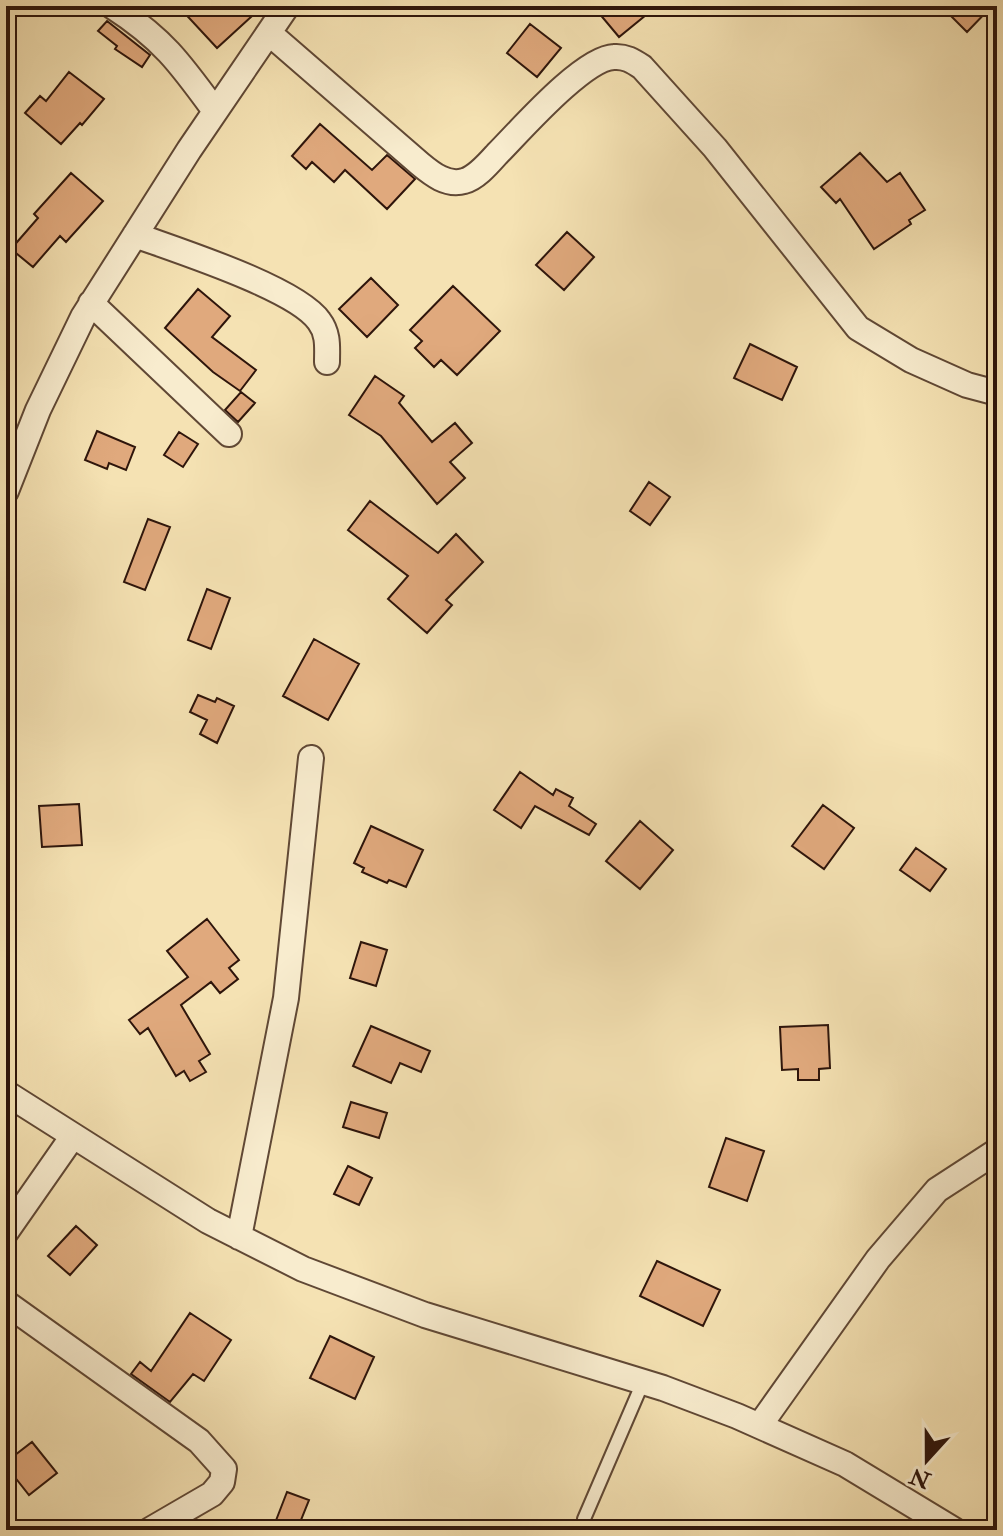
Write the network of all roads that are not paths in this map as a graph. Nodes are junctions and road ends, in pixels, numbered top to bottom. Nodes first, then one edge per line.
1 (112, 6) edge
2 (287, 6) edge
3 (269, 33) junction
4 (215, 111) junction
5 (135, 235) junction
6 (91, 303) junction
7 (327, 362) dead end
8 (997, 393) edge
9 (229, 434) dead end
10 (6, 491) edge
11 (311, 758) dead end
12 (6, 1093) edge
13 (73, 1136) junction
14 (997, 1151) edge
15 (6, 1232) edge
16 (239, 1237) junction
17 (6, 1303) edge
18 (643, 1382) junction
19 (760, 1425) junction
20 (584, 1519) dead end
21 (150, 1530) edge
22 (954, 1530) edge

1 - 4 street
2 - 3 street
3 - 4 street
3 - 8 street
4 - 5 street
5 - 6 street
5 - 7 street
6 - 9 street
6 - 10 street
11 - 16 street
12 - 13 street
13 - 15 street
13 - 16 street
14 - 19 street
16 - 18 street
17 - 21 street
18 - 19 street
18 - 20 lane
19 - 22 street

